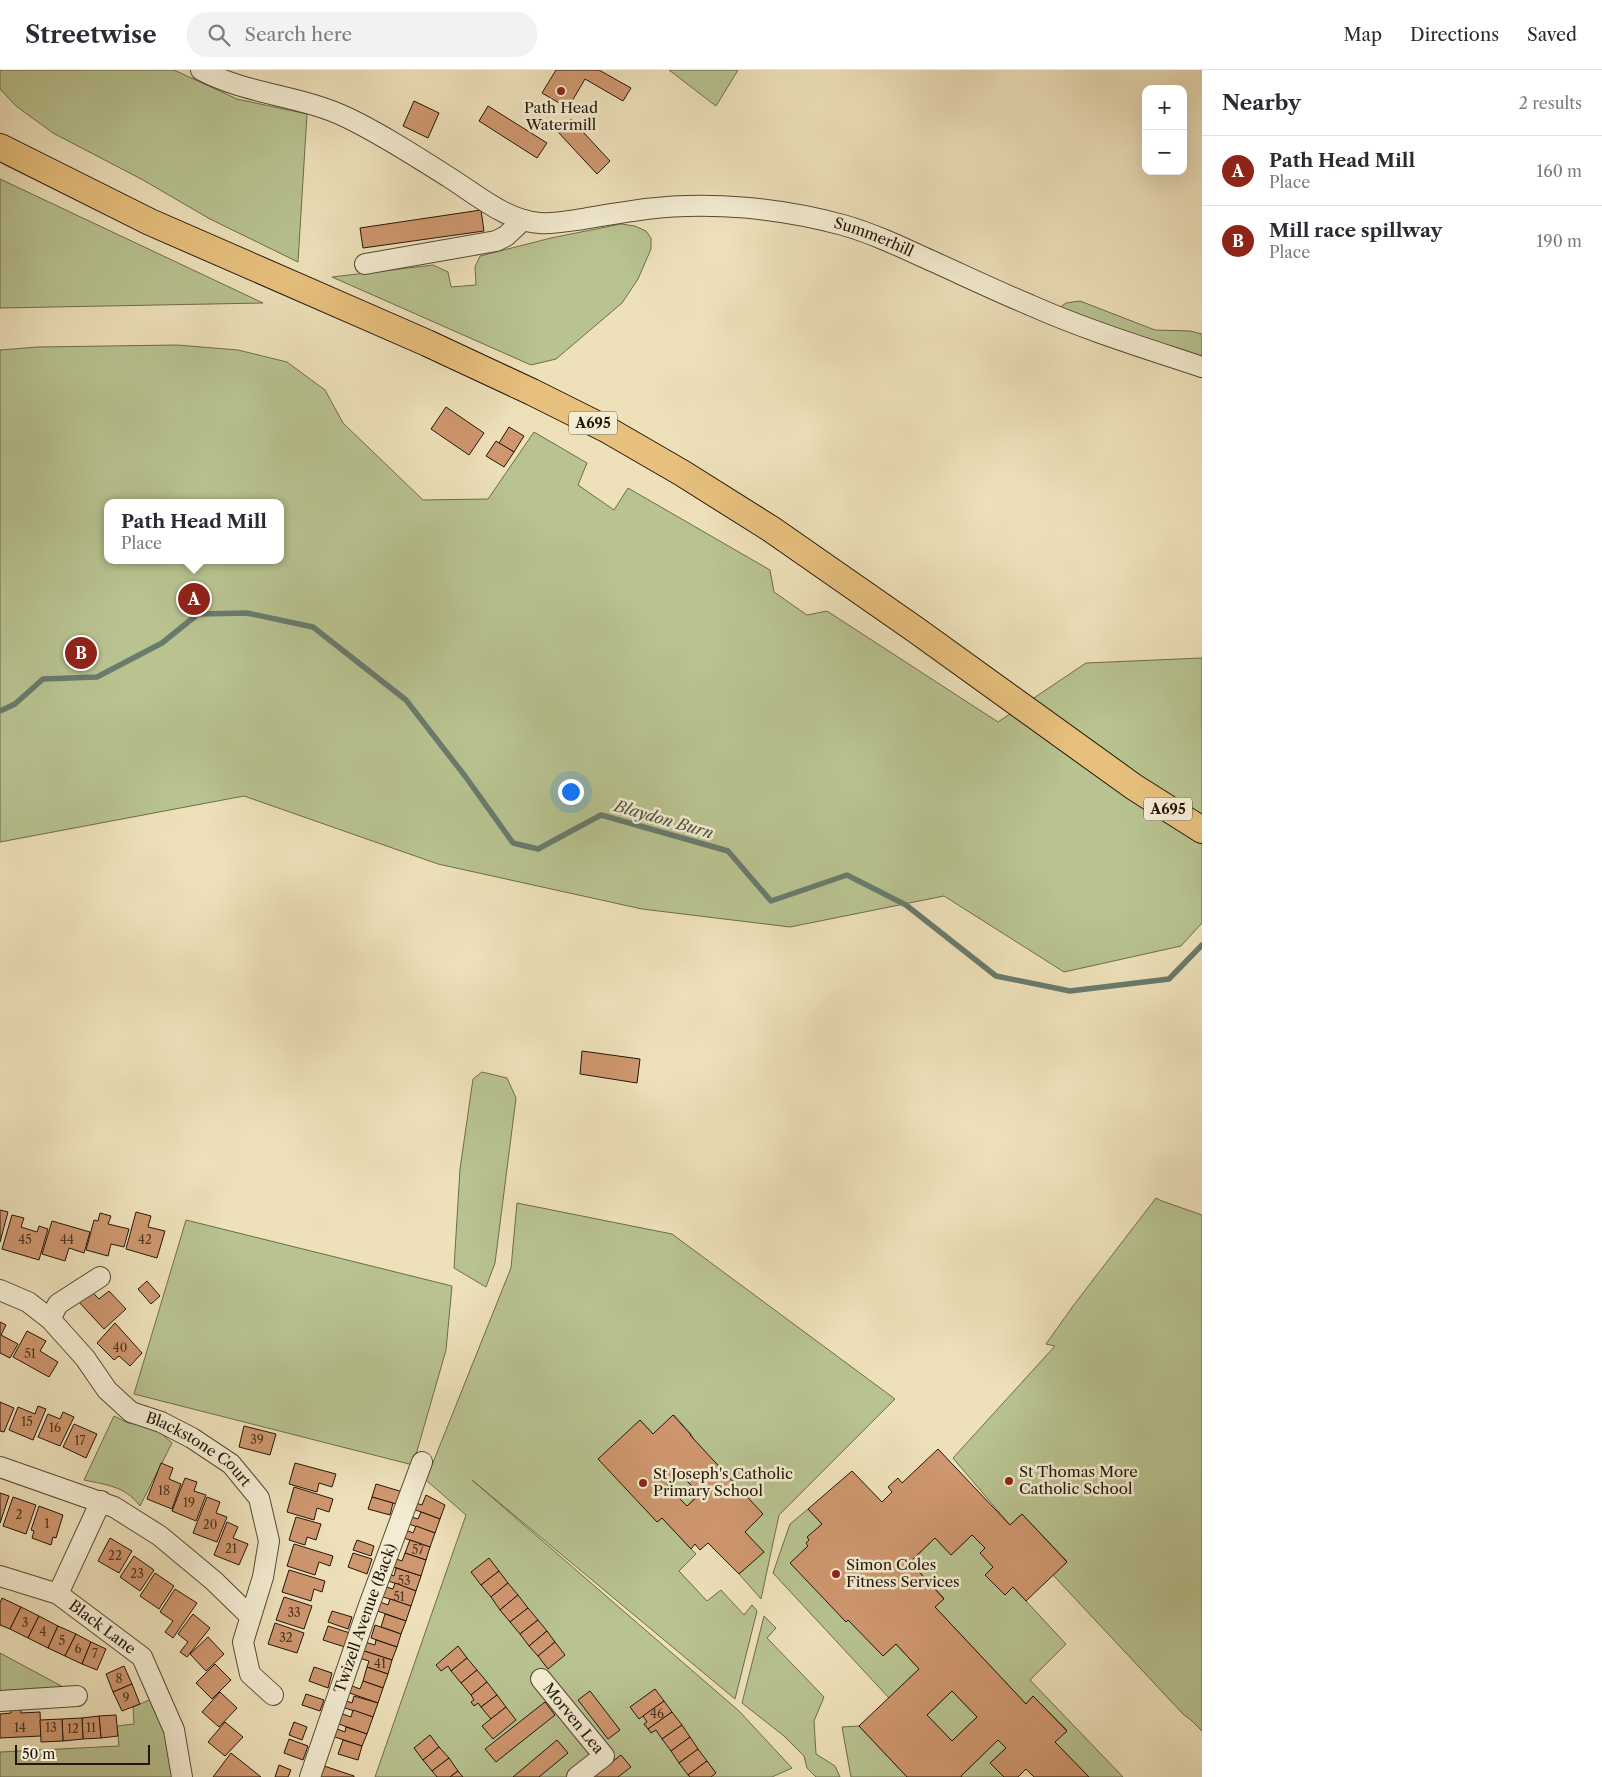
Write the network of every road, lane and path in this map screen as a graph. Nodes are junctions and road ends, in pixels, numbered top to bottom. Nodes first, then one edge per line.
1 (201, 70) edge
2 (1, 147) edge
3 (524, 220) junction
4 (364, 264) dead end
5 (1202, 368) edge
6 (1202, 830) edge
7 (100, 1276) dead end
8 (0, 1290) edge
9 (50, 1319) junction
10 (422, 1462) dead end
11 (0, 1467) edge
12 (100, 1501) junction
13 (0, 1576) edge
14 (58, 1594) junction
15 (250, 1616) junction
16 (542, 1679) dead end
17 (272, 1694) dead end
18 (77, 1696) dead end
19 (0, 1701) edge
20 (182, 1777) edge
21 (310, 1777) edge
22 (577, 1777) edge

1 - 3 street, Summerhill
2 - 6 main road, A695
3 - 4 street
3 - 5 street, Summerhill
7 - 9 street
8 - 9 street, Blackstone Court
9 - 15 street, Blackstone Court
10 - 21 street, Twizell Avenue (Back)
11 - 12 street
12 - 14 street
12 - 15 street
13 - 14 street, Black Lane
14 - 20 street, Black Lane
15 - 17 street, Blackstone Court
16 - 22 street, Morven Lea
18 - 19 street

